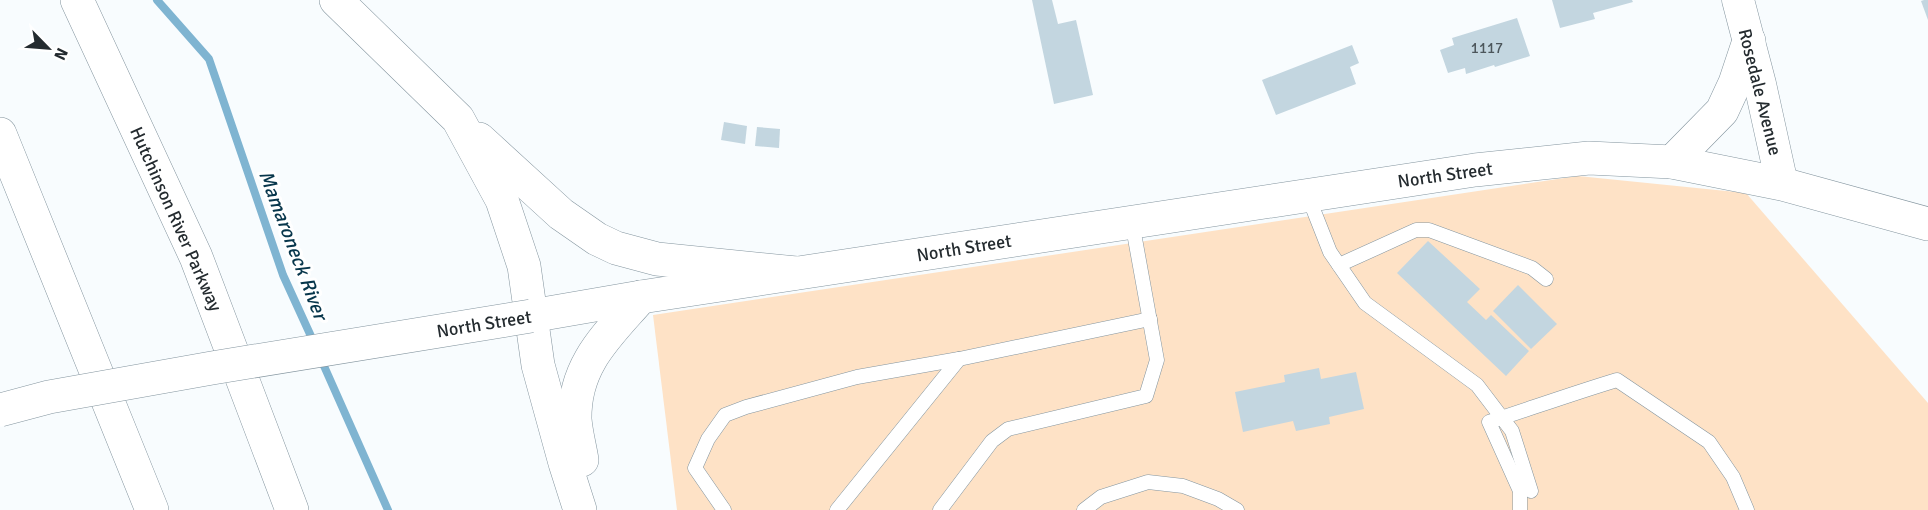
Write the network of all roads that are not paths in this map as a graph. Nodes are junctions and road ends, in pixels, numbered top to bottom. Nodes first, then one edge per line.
1 (77, 0) edge
2 (336, 0) edge
3 (1738, 0) edge
4 (1749, 41) junction
5 (458, 119) junction
6 (0, 134) edge
7 (1672, 162) junction
8 (1782, 184) junction
9 (1308, 194) junction
10 (1132, 222) junction
11 (1928, 224) edge
12 (1339, 266) junction
13 (796, 273) junction
14 (1546, 279) dead end
15 (641, 297) junction
16 (531, 316) junction
17 (1150, 319) junction
18 (959, 359) junction
19 (0, 410) edge
20 (1502, 418) junction
21 (1531, 492) dead end
22 (152, 510) edge
23 (292, 510) edge
24 (580, 510) edge
25 (586, 510) edge
26 (724, 510) edge
27 (837, 510) edge
28 (940, 510) edge
29 (1084, 510) edge
30 (1237, 510) edge
31 (1520, 510) edge
32 (1747, 510) edge

1 - 23 main road, Hutchinson River Parkway
2 - 5 main road
3 - 4 street, Rosedale Avenue
4 - 7 main road
4 - 8 street, Rosedale Avenue
5 - 13 main road
5 - 16 main road
6 - 22 main road
7 - 8 main road, North Street
7 - 9 main road, North Street
8 - 11 main road, North Street
9 - 10 main road, North Street
9 - 12 lane
10 - 13 main road, North Street
10 - 17 lane
12 - 14 lane
12 - 20 lane
13 - 15 main road, North Street
15 - 16 main road, North Street
15 - 25 main road
16 - 19 main road, North Street, bridge
16 - 24 main road
17 - 18 lane
17 - 28 lane
18 - 26 lane
18 - 27 lane
20 - 21 lane
20 - 31 lane
20 - 32 lane
29 - 30 lane

